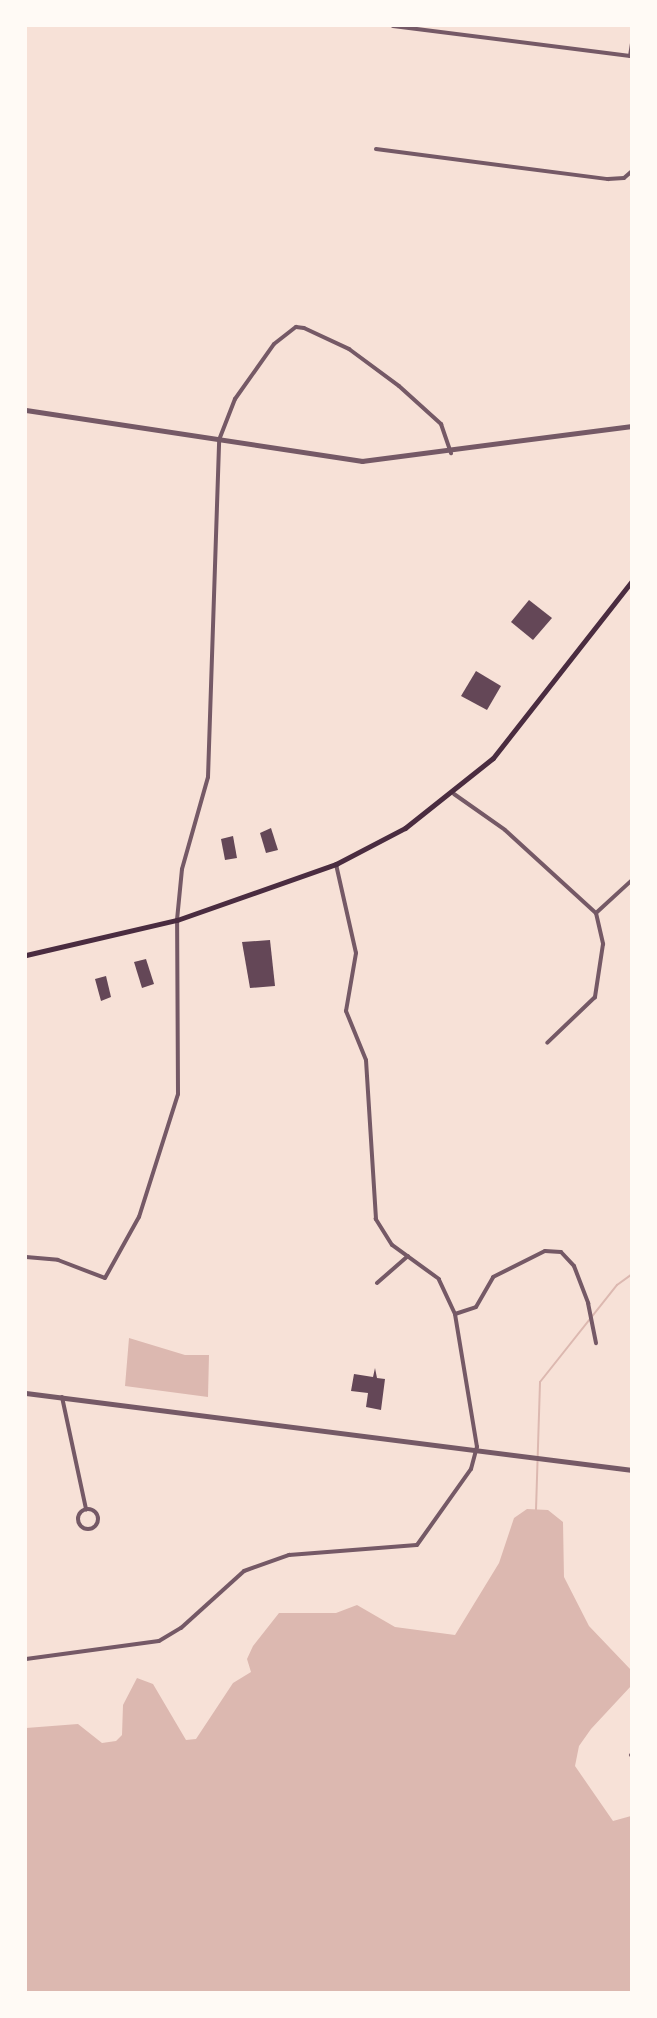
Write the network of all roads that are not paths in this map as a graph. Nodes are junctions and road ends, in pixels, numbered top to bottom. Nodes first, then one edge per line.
1 (393, 26) edge
2 (632, 43) edge
3 (631, 56) edge
4 (376, 149) dead end
5 (632, 171) edge
6 (26, 410) edge
7 (632, 426) edge
8 (219, 440) junction
9 (451, 453) junction
10 (632, 581) edge
11 (454, 794) junction
12 (336, 864) junction
13 (632, 880) edge
14 (596, 913) junction
15 (177, 920) junction
16 (26, 955) edge
17 (547, 1043) dead end
18 (408, 1256) junction
19 (26, 1257) edge
20 (377, 1282) dead end
21 (455, 1314) junction
22 (596, 1343) dead end
23 (26, 1393) edge
24 (62, 1397) junction
25 (477, 1447) junction
26 (632, 1470) edge
27 (86, 1509) junction
28 (26, 1659) edge

1 - 3 street
2 - 3 street
4 - 5 street
6 - 8 street
7 - 9 street
8 - 9 street
8 - 9 street
8 - 15 street
10 - 11 main road
11 - 12 main road
11 - 14 street
12 - 15 main road
12 - 18 street
13 - 14 street
14 - 17 street
15 - 16 main road
15 - 19 street
18 - 20 street
18 - 21 street
21 - 22 street
21 - 25 street
23 - 24 street
24 - 25 street
24 - 27 street
25 - 26 street
25 - 28 street
27 - 27 street

